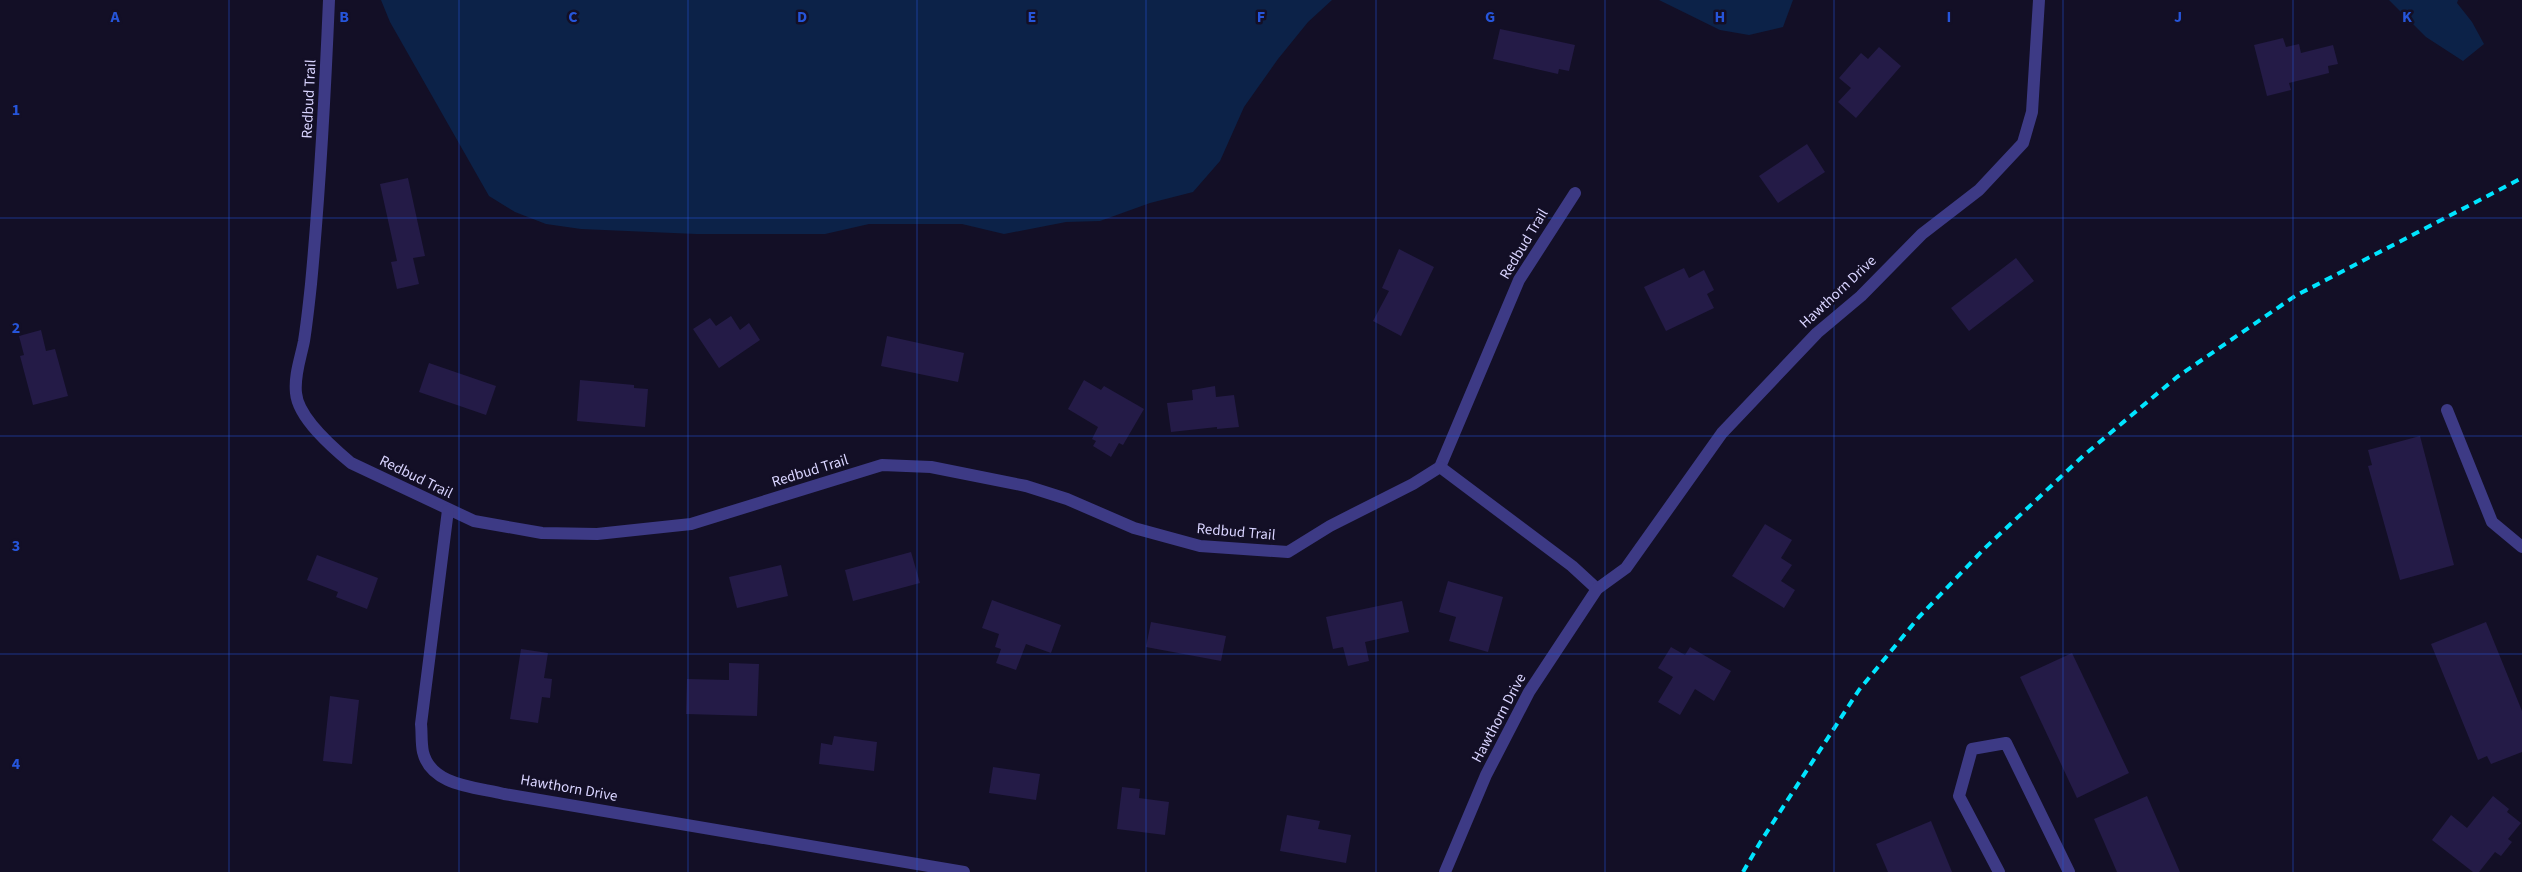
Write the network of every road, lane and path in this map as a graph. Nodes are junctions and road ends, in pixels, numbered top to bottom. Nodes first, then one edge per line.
1 (329, 0) edge
2 (2039, 0) edge
3 (1575, 193) dead end
4 (2447, 410) dead end
5 (1440, 467) junction
6 (448, 510) junction
7 (2522, 547) edge
8 (1597, 589) junction
9 (964, 872) edge
10 (1446, 872) edge
11 (1999, 872) edge
12 (2068, 872) edge

1 - 6 street, Redbud Trail
2 - 8 street, Hawthorn Drive
3 - 5 street, Redbud Trail
4 - 7 street
5 - 6 street, Redbud Trail
5 - 8 street
6 - 9 street, Hawthorn Drive
8 - 10 street, Hawthorn Drive
11 - 12 street

